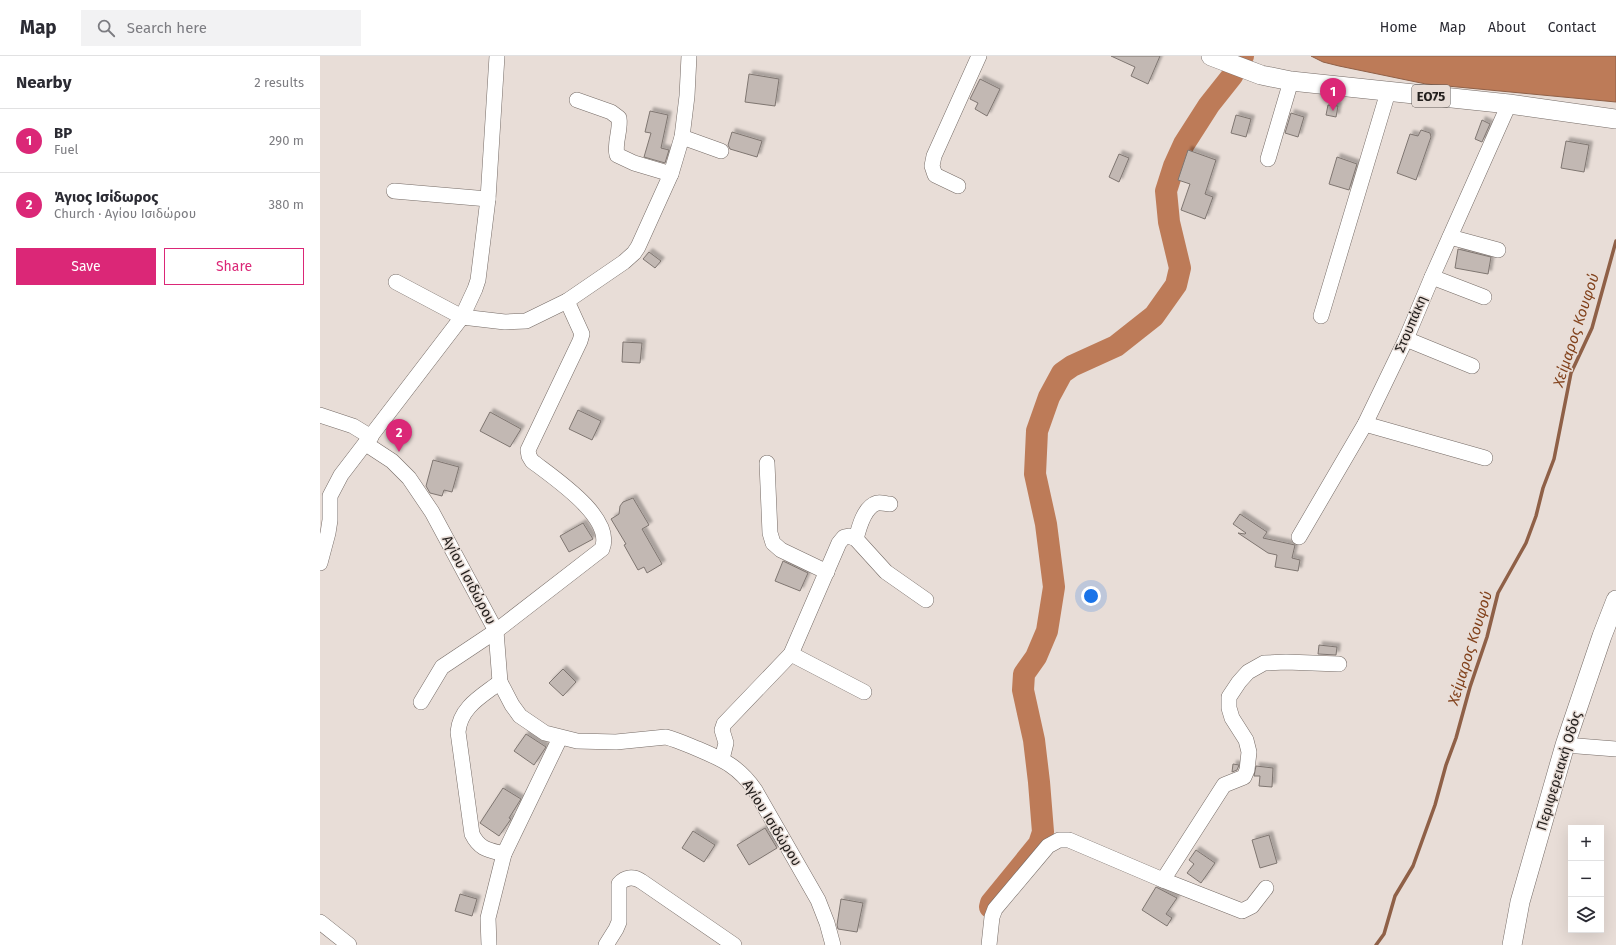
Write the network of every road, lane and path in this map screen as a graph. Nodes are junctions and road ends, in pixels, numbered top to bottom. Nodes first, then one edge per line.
1 (497, 56) edge
2 (689, 56) edge
3 (979, 56) edge
4 (1215, 58) edge
5 (1291, 82) junction
6 (1388, 92) junction
7 (577, 100) dead end
8 (1509, 104) junction
9 (1616, 119) edge
10 (682, 137) junction
11 (721, 151) dead end
12 (1268, 159) dead end
13 (671, 174) junction
14 (958, 186) dead end
15 (394, 191) dead end
16 (488, 199) junction
17 (1450, 237) junction
18 (1498, 250) dead end
19 (1432, 277) junction
20 (396, 282) dead end
21 (1484, 297) dead end
22 (567, 301) junction
23 (1321, 316) dead end
24 (462, 317) junction
25 (1406, 339) junction
26 (1472, 366) dead end
27 (320, 415) edge
28 (1365, 424) junction
29 (369, 440) junction
30 (1485, 458) dead end
31 (767, 463) dead end
32 (890, 504) dead end
33 (1299, 537) dead end
34 (856, 539) junction
35 (320, 563) edge
36 (827, 572) junction
37 (926, 600) dead end
38 (1616, 600) edge
39 (496, 631) junction
40 (791, 654) junction
41 (1339, 664) dead end
42 (500, 682) junction
43 (864, 692) dead end
44 (421, 702) dead end
45 (560, 738) junction
46 (1565, 745) junction
47 (1616, 749) edge
48 (722, 759) junction
49 (504, 854) junction
50 (1163, 880) junction
51 (1266, 888) dead end
52 (320, 922) edge
53 (349, 945) edge
54 (490, 945) edge
55 (606, 945) edge
56 (734, 945) edge
57 (833, 945) edge
58 (988, 945) edge
59 (1512, 945) edge

1 - 16 street
2 - 10 street
3 - 14 street
4 - 5 main road, ΕΟ75
5 - 6 main road, ΕΟ75
5 - 12 street
6 - 8 main road, ΕΟ75
6 - 23 street
7 - 13 street
8 - 9 main road, ΕΟ75
8 - 17 street, Στουπάκη
10 - 11 street
10 - 13 street
13 - 22 street
15 - 16 street
16 - 24 street
17 - 18 street
17 - 19 street, Στουπάκη
19 - 21 street
19 - 25 street, Στουπάκη
20 - 24 street
22 - 24 street
22 - 39 street
24 - 29 street
25 - 26 street
25 - 28 street, Στουπάκη
27 - 29 street, Αγίου Ισιδώρου
28 - 30 street
28 - 33 street, Στουπάκη
29 - 35 street
29 - 39 street, Αγίου Ισιδώρου
31 - 36 street
32 - 34 street
34 - 36 street
34 - 37 street
36 - 40 street
38 - 46 main road, Περιφερειακή Οδός
39 - 42 street, Αγίου Ισιδώρου
39 - 44 street
40 - 43 street
40 - 48 street
41 - 50 street
42 - 45 street, Αγίου Ισιδώρου
42 - 49 street
45 - 48 street, Αγίου Ισιδώρου
45 - 49 street
46 - 47 street
46 - 59 main road, Περιφερειακή Οδός
48 - 57 street, Αγίου Ισιδώρου
49 - 54 street
50 - 51 street
50 - 58 street
52 - 53 street
55 - 56 street

